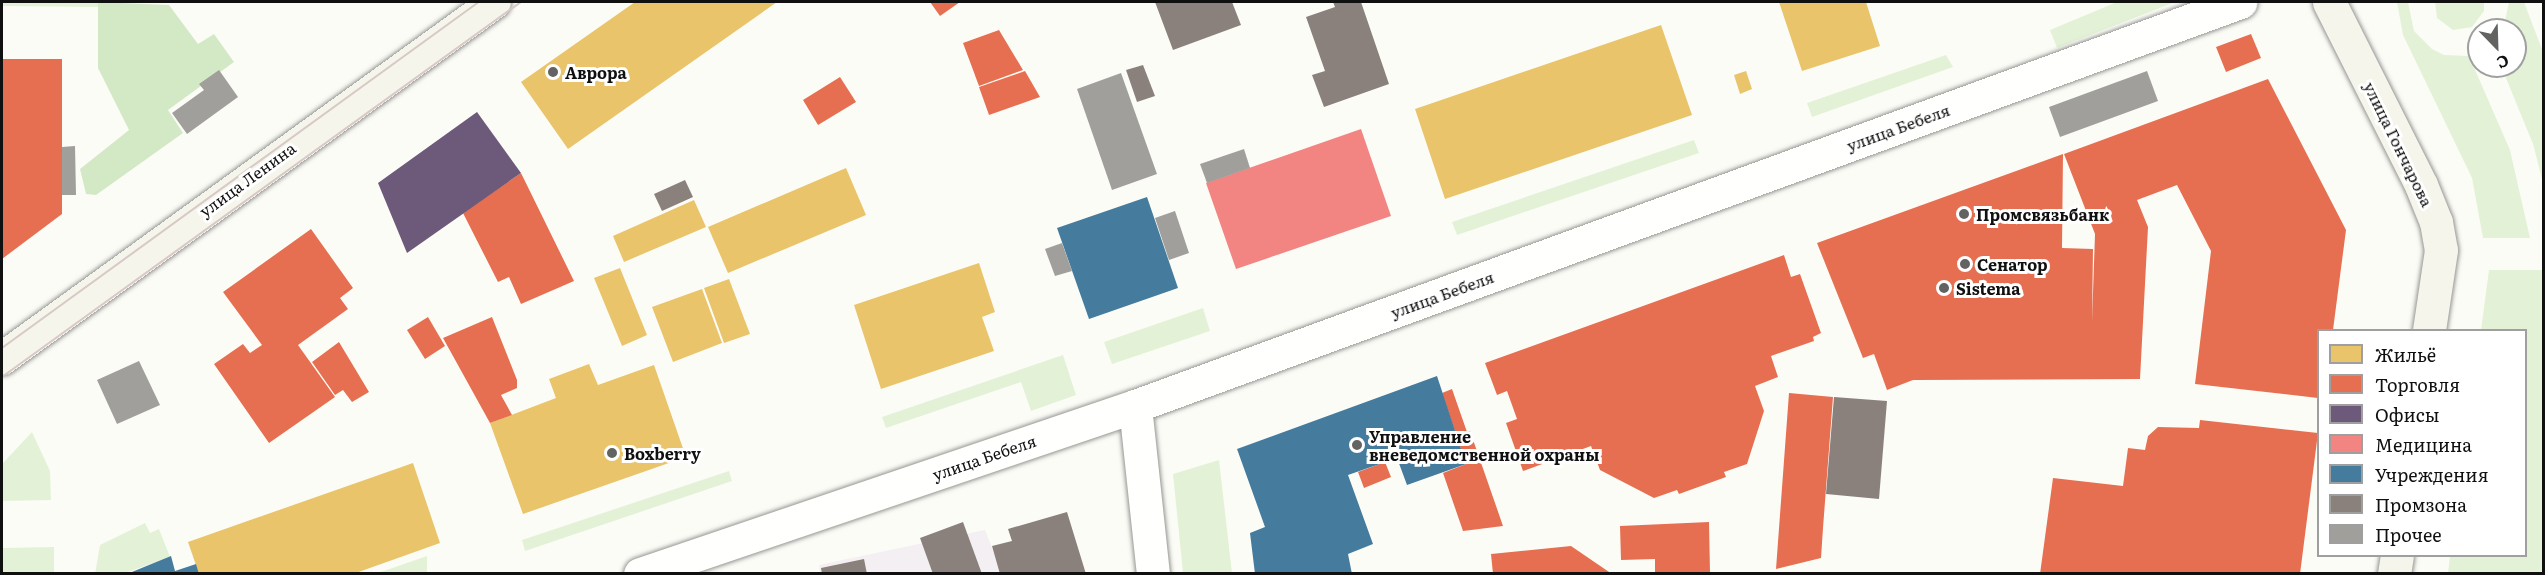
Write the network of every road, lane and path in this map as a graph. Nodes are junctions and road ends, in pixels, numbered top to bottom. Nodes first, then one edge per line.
1 (494, 2) edge
2 (2240, 2) edge
3 (2329, 2) edge
4 (2429, 329) edge
5 (2, 358) edge
6 (1135, 406) junction
7 (2397, 557) edge
8 (640, 573) edge
9 (1153, 573) edge
10 (2394, 573) edge

1 - 5 street, улица Ленина
2 - 6 street, улица Бебеля
3 - 4 street, улица Гончарова
6 - 8 street, улица Бебеля
6 - 9 street
7 - 10 street

